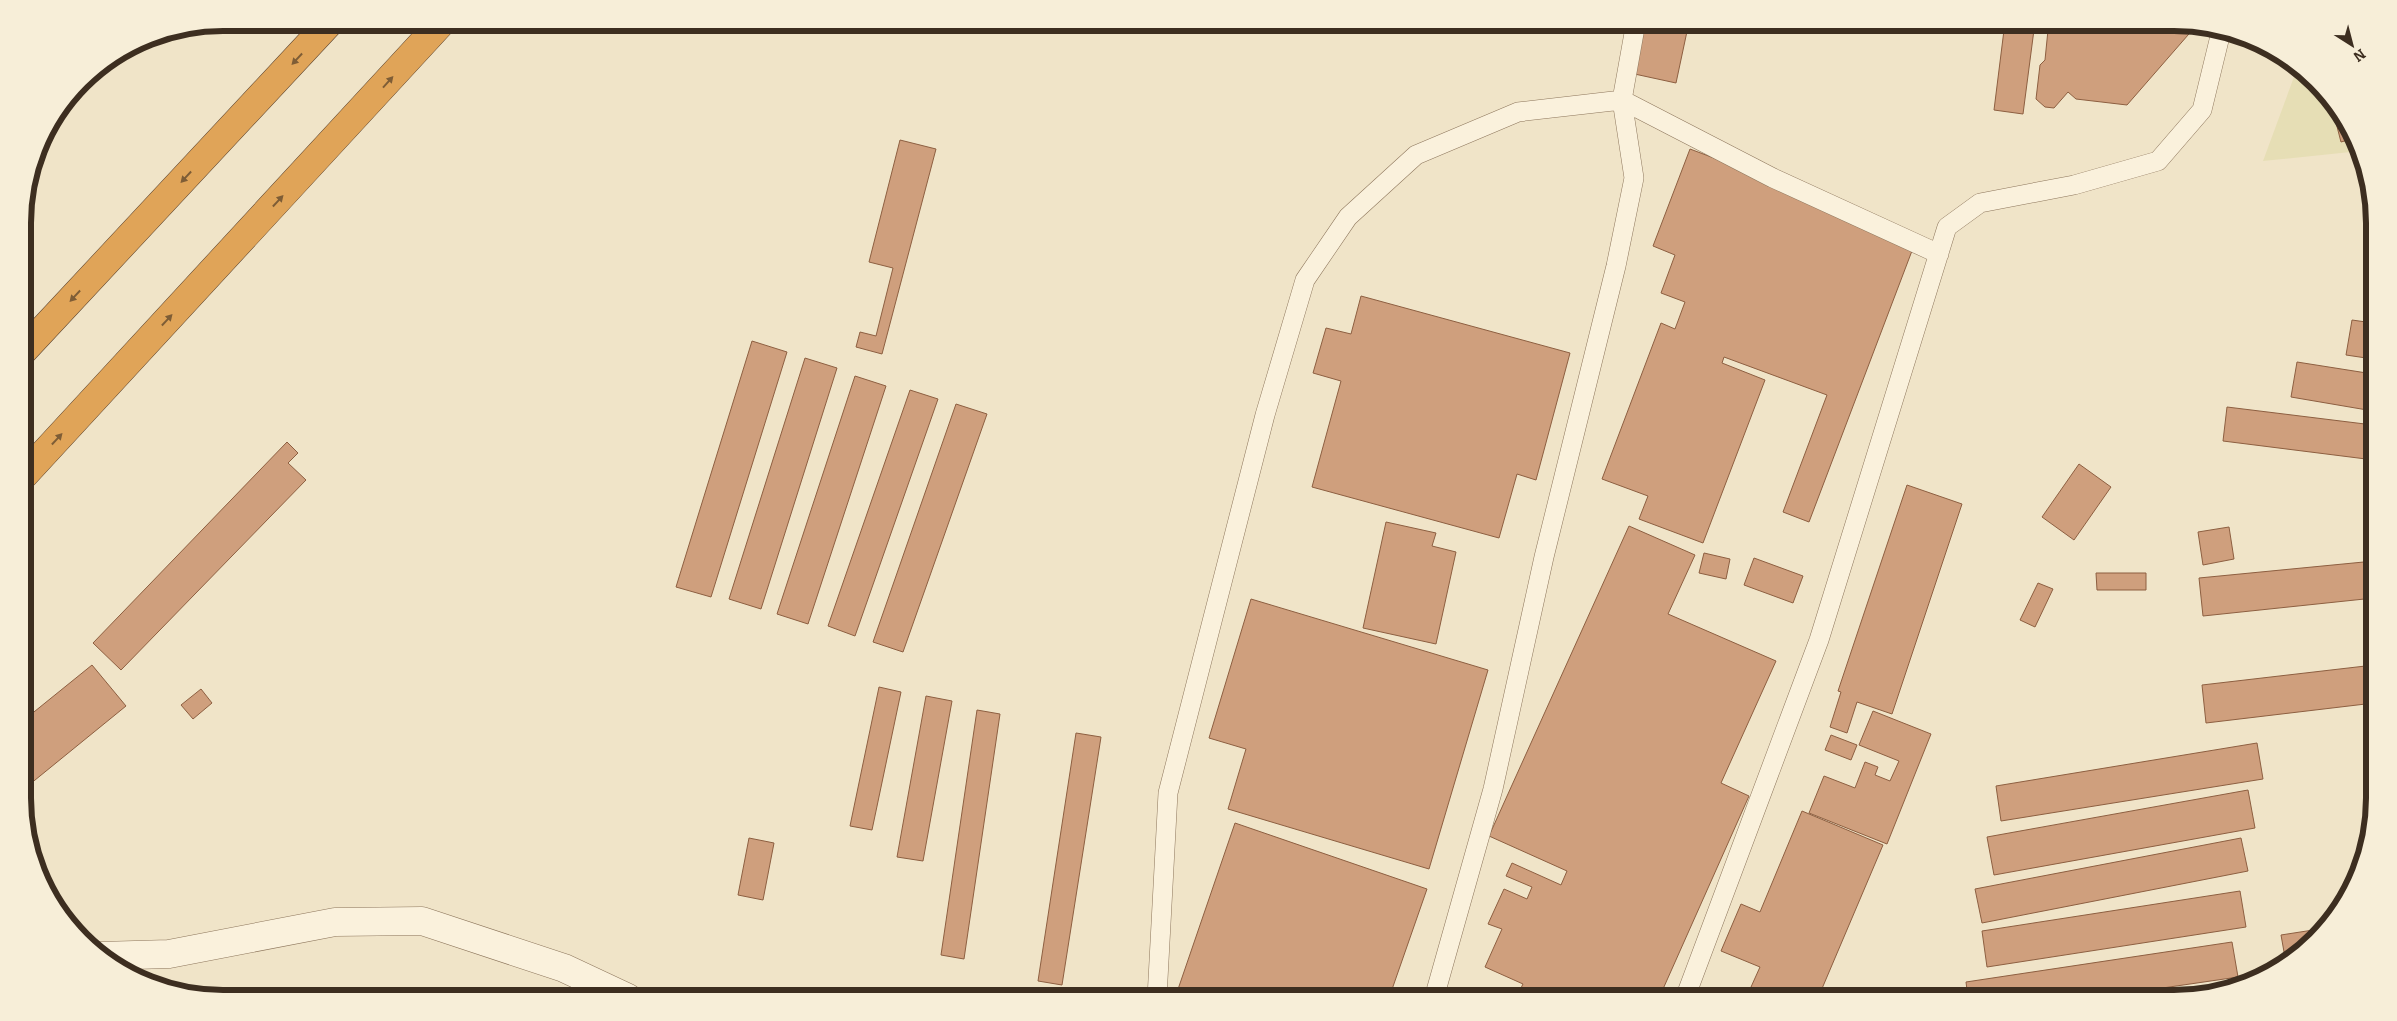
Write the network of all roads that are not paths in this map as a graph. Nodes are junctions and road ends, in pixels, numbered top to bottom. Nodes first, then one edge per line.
1 (322, 31) edge
2 (434, 31) edge
3 (1634, 31) edge
4 (2220, 37) edge
5 (1622, 100) junction
6 (1939, 254) junction
7 (31, 341) edge
8 (31, 467) edge
9 (114, 956) edge
10 (611, 990) edge
11 (1157, 990) edge
12 (1436, 990) edge
13 (1688, 990) edge

1 -> 7 highway
8 -> 2 highway
3 - 5 lane
4 - 6 lane
5 - 6 lane
5 - 11 lane
5 - 12 lane
6 - 13 lane
9 - 10 street

